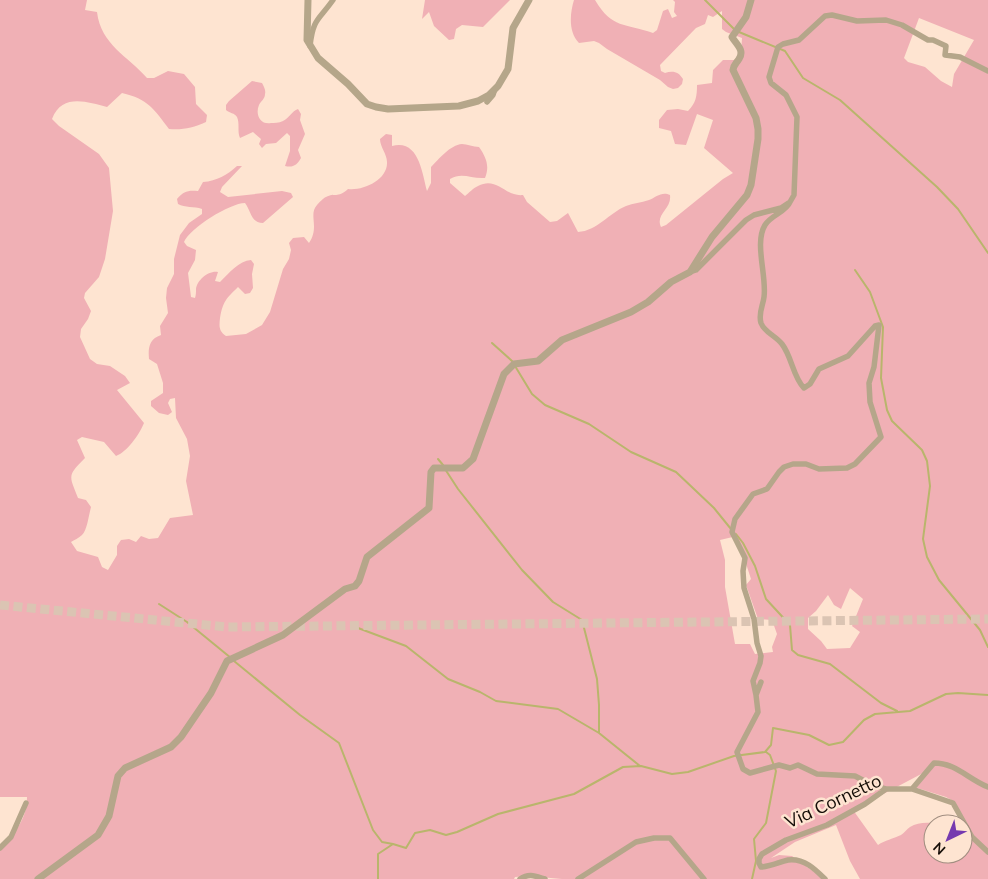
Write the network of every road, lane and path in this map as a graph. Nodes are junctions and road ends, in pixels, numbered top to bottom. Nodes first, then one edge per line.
1 (308, 0) edge
2 (333, 0) edge
3 (529, 0) edge
4 (750, 0) edge
5 (310, 46) junction
6 (988, 71) edge
7 (494, 90) junction
8 (487, 102) dead end
9 (790, 202) junction
10 (690, 272) junction
11 (760, 682) dead end
12 (756, 695) junction
13 (988, 787) edge
14 (886, 789) junction
15 (912, 790) junction
16 (26, 803) dead end
17 (2, 846) edge
18 (988, 852) edge
19 (38, 879) edge
20 (520, 879) edge
21 (545, 879) edge
22 (578, 879) edge
23 (704, 879) edge
24 (825, 879) edge

1 - 5 street
2 - 5 street
3 - 7 street
4 - 10 street
5 - 7 street
6 - 9 street
7 - 8 street
9 - 10 street
9 - 12 street
10 - 19 street
11 - 12 street
12 - 14 street
13 - 15 street
14 - 15 street, Via Cornetto
14 - 24 street, Via Cornetto
15 - 18 street, Via Cornetto
16 - 17 street
20 - 21 street
22 - 23 street

